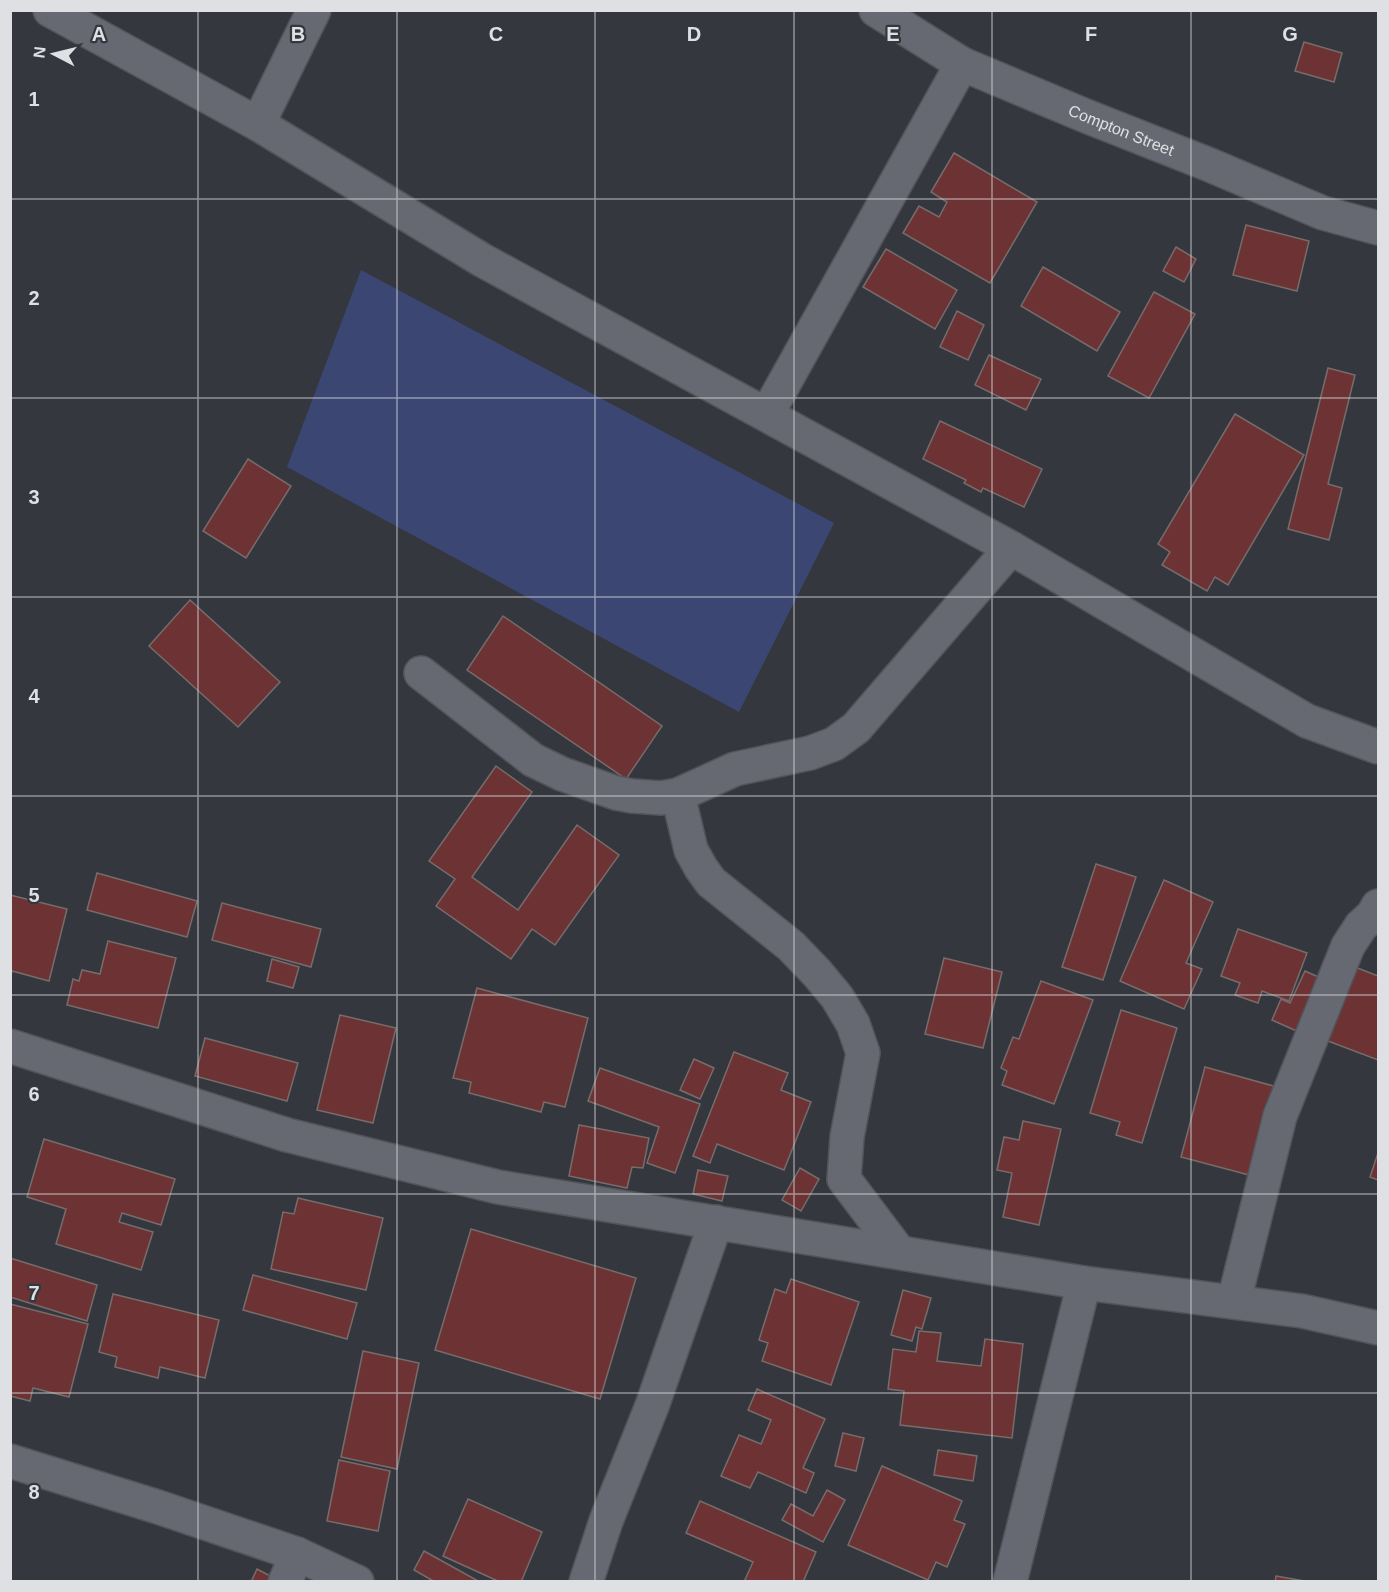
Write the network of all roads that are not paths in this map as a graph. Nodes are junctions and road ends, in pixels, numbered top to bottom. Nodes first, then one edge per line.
1 (51, 10) edge
2 (314, 10) edge
3 (876, 10) edge
4 (962, 64) junction
5 (258, 124) junction
6 (1378, 228) edge
7 (767, 414) junction
8 (1011, 548) junction
9 (421, 673) dead end
10 (1378, 747) edge
11 (678, 795) junction
12 (1378, 906) edge
13 (10, 1046) edge
14 (716, 1222) junction
15 (899, 1252) junction
16 (1084, 1283) junction
17 (1234, 1301) junction
18 (1378, 1328) edge
19 (10, 1461) edge
20 (291, 1568) edge
21 (357, 1581) edge
22 (585, 1581) edge
23 (1010, 1581) edge

1 - 5 street
2 - 5 street
3 - 4 street, Compton Street
4 - 6 street, Compton Street
4 - 7 street
5 - 7 street
7 - 8 street
8 - 10 street
8 - 11 street
9 - 11 street
11 - 15 street
12 - 17 street
13 - 14 street
14 - 15 street
14 - 22 street
15 - 16 street
16 - 17 street
16 - 23 street
17 - 18 street
19 - 20 street
20 - 21 street

